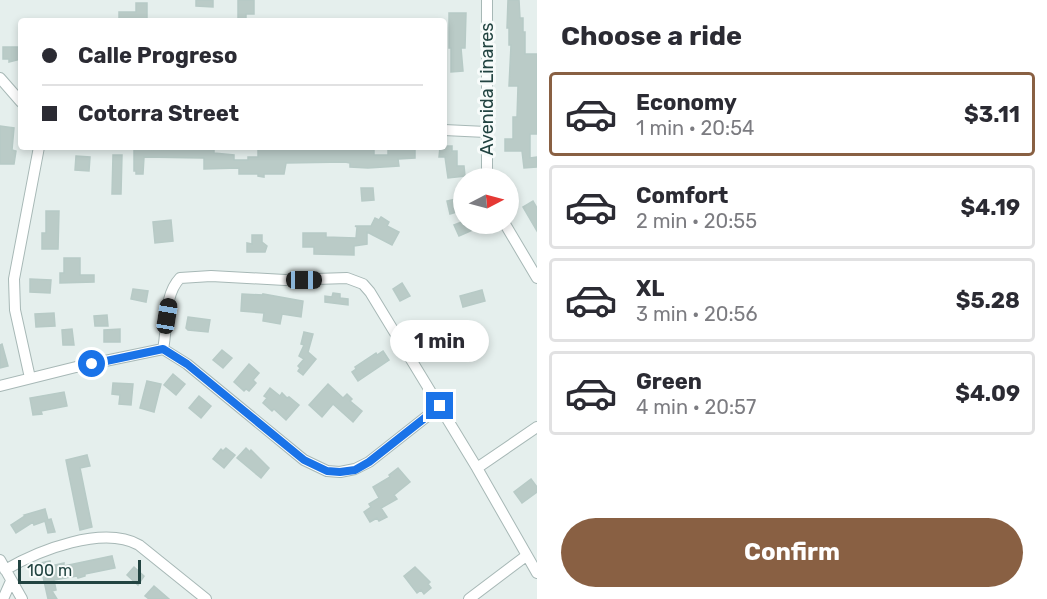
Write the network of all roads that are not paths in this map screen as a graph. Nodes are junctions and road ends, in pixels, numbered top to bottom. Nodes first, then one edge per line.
1 (487, 0) edge
2 (0, 78) edge
3 (18, 99) edge
4 (447, 130) edge
5 (486, 132) junction
6 (38, 150) edge
7 (487, 168) edge
8 (512, 234) edge
9 (537, 278) edge
10 (163, 349) junction
11 (30, 378) junction
12 (0, 386) edge
13 (440, 406) junction
14 (537, 427) edge
15 (477, 468) junction
16 (526, 556) junction
17 (3, 565) edge
18 (537, 573) edge
19 (11, 580) junction
20 (3, 599) edge
21 (22, 599) edge
22 (206, 599) edge
23 (469, 599) edge

1 - 5 street, Avenida Linares
2 - 3 street
4 - 5 street
5 - 7 street, Avenida Linares
6 - 11 street
8 - 9 street
10 - 11 street
10 - 13 street
10 - 13 street
11 - 12 street
13 - 15 street
14 - 15 street
15 - 16 street
16 - 18 street
16 - 23 street
17 - 19 street
17 - 22 street
19 - 20 street
19 - 21 street

